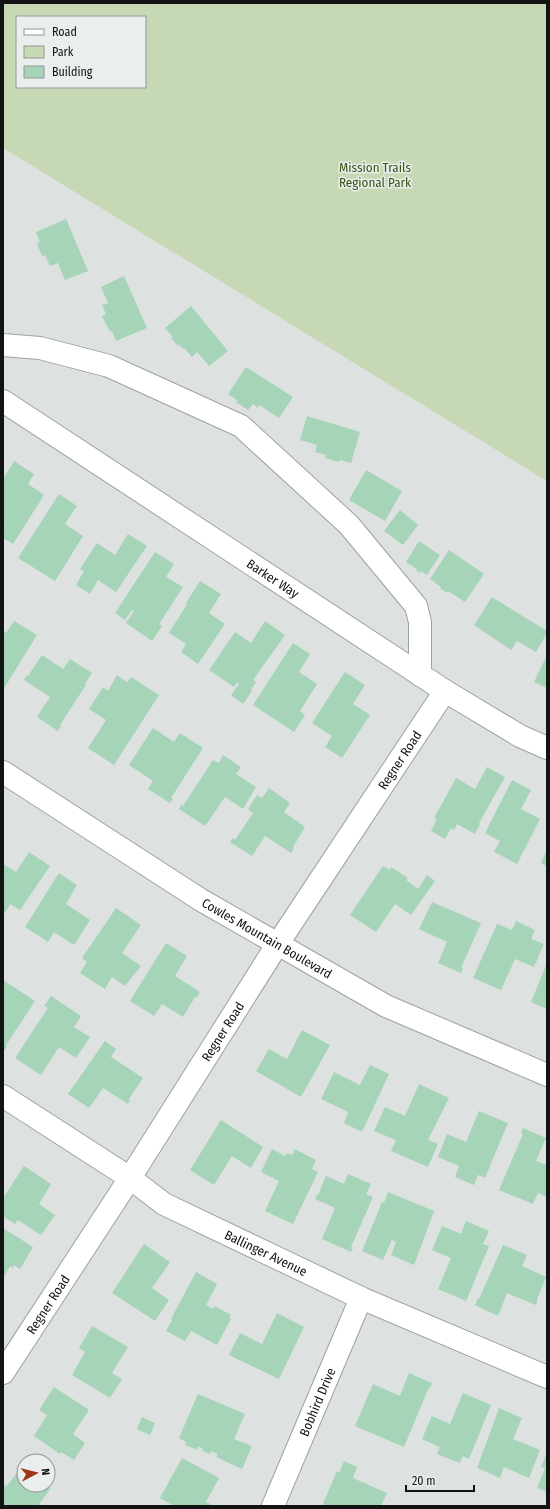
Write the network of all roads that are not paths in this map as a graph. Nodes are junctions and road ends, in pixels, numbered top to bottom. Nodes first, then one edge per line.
1 (3, 345) edge
2 (3, 401) edge
3 (420, 674) junction
4 (445, 691) junction
5 (547, 748) edge
6 (3, 772) edge
7 (277, 944) junction
8 (547, 1075) edge
9 (3, 1096) edge
10 (130, 1178) junction
11 (361, 1298) junction
12 (3, 1373) edge
13 (547, 1377) edge
14 (273, 1506) edge

1 - 3 street
2 - 3 street, Barker Way
3 - 4 street, Barker Way
4 - 5 street, Barker Way
4 - 7 street, Regner Road
6 - 7 street, Cowles Mountain Boulevard
7 - 8 street, Cowles Mountain Boulevard
7 - 10 street, Regner Road
9 - 10 street, Ballinger Avenue
10 - 11 street, Ballinger Avenue
10 - 12 street, Regner Road
11 - 13 street, Ballinger Avenue
11 - 14 street, Bobhird Drive

